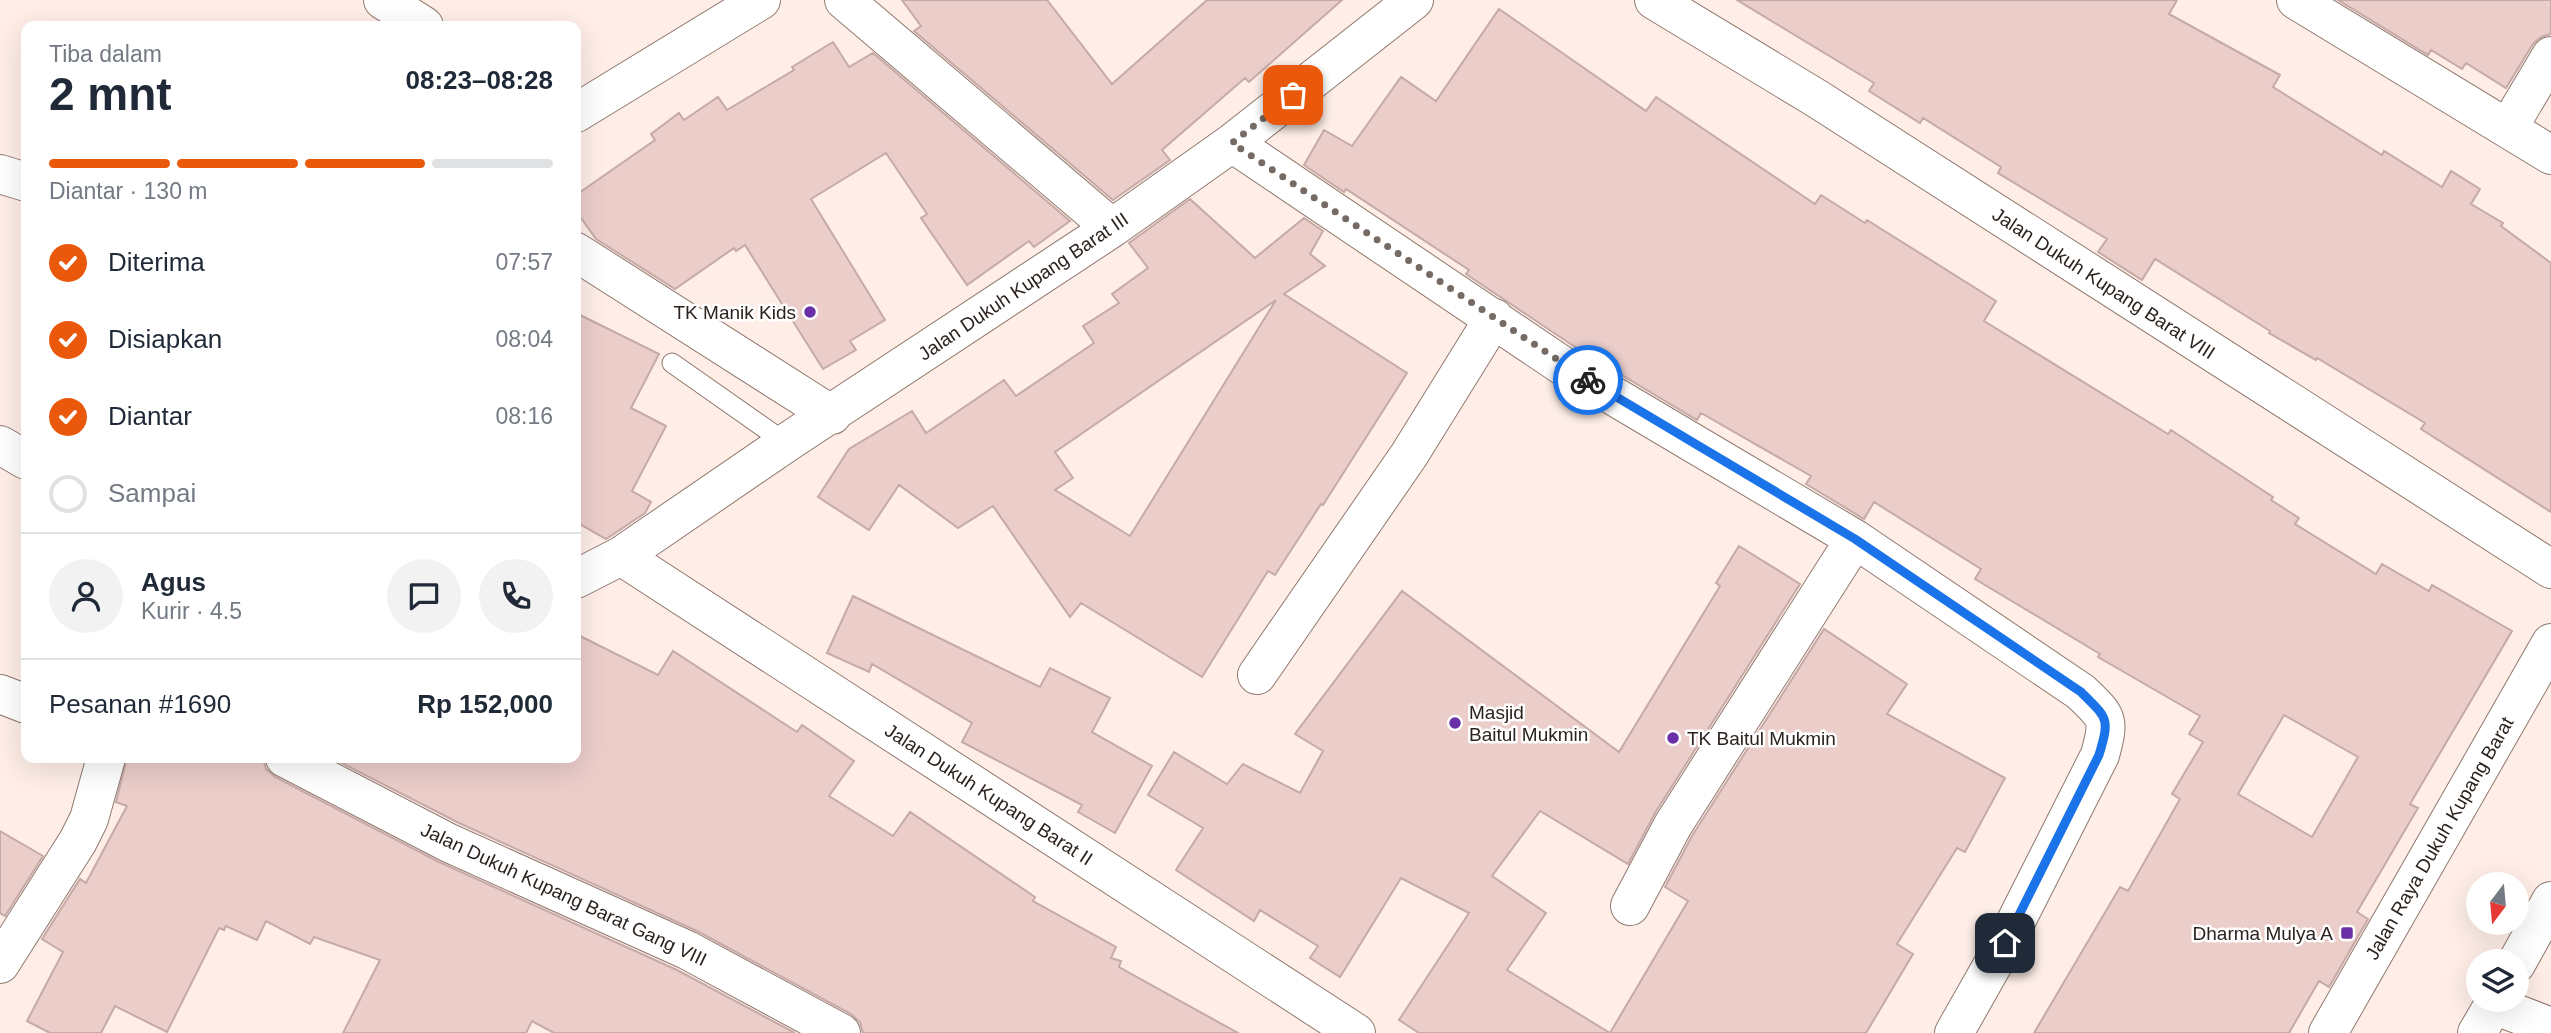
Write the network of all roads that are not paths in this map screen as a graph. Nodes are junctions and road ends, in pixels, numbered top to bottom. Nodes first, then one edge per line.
1 (383, 0) edge
2 (761, 0) edge
3 (845, 0) edge
4 (1414, 0) edge
5 (1654, 0) edge
6 (2296, 0) edge
7 (416, 21) edge
8 (2551, 56) edge
9 (581, 110) edge
10 (2508, 128) junction
11 (1232, 143) junction
12 (2551, 155) edge
13 (0, 174) edge
14 (21, 181) edge
15 (1112, 228) junction
16 (581, 255) edge
17 (1494, 318) junction
18 (672, 363) dead end
19 (832, 415) junction
20 (786, 443) junction
21 (0, 445) edge
22 (21, 457) edge
23 (1855, 539) junction
24 (621, 556) junction
25 (2551, 569) edge
26 (581, 576) edge
27 (2551, 643) edge
28 (1257, 675) dead end
29 (0, 694) edge
30 (21, 702) edge
31 (105, 763) edge
32 (295, 763) edge
33 (2551, 901) edge
34 (1630, 906) dead end
35 (2524, 949) edge
36 (0, 964) edge
37 (2489, 1012) edge
38 (2551, 1027) edge
39 (841, 1033) edge
40 (1356, 1033) edge
41 (1954, 1033) edge
42 (2328, 1033) edge

1 - 7 street
2 - 9 street
3 - 15 street
4 - 11 street, Jalan Dukuh Kupang Barat III
5 - 25 street, Jalan Dukuh Kupang Barat VIII
6 - 10 street
8 - 10 street
10 - 12 street
11 - 15 street, Jalan Dukuh Kupang Barat III
11 - 17 street
13 - 14 street
15 - 19 street, Jalan Dukuh Kupang Barat III
16 - 19 street
17 - 23 street
17 - 28 street
18 - 20 lane
19 - 20 street, Jalan Dukuh Kupang Barat III
20 - 24 street, Jalan Dukuh Kupang Barat III
21 - 22 street
23 - 34 street
23 - 41 street
24 - 26 street, Jalan Dukuh Kupang Barat III
24 - 40 street, Jalan Dukuh Kupang Barat II
27 - 42 street, Jalan Raya Dukuh Kupang Barat
29 - 30 street
31 - 36 street
32 - 39 street, Jalan Dukuh Kupang Barat Gang VIII
33 - 35 street
37 - 38 street

